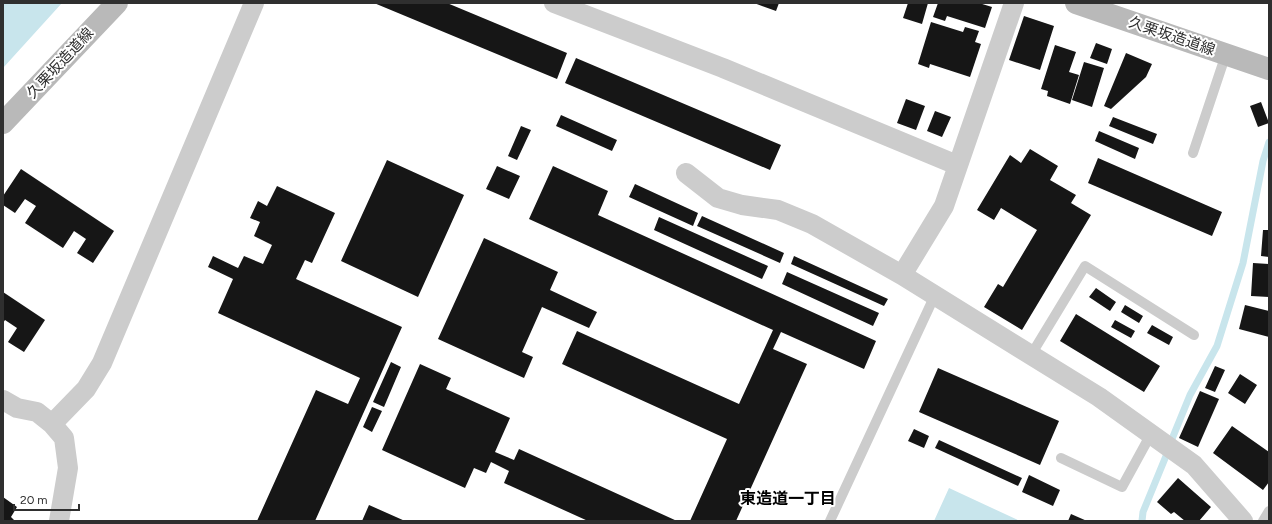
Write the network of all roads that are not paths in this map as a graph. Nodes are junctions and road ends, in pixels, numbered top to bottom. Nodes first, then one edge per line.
1 (117, 3) edge
2 (254, 3) edge
3 (554, 3) edge
4 (1014, 3) edge
5 (1076, 3) edge
6 (1226, 54) junction
7 (1269, 69) edge
8 (3, 124) edge
9 (1193, 153) dead end
10 (957, 166) junction
11 (686, 173) dead end
12 (902, 274) junction
13 (935, 295) junction
14 (1194, 335) dead end
15 (1032, 355) junction
16 (3, 400) edge
17 (52, 424) junction
18 (1151, 434) junction
19 (1061, 458) dead end
20 (1269, 511) edge
21 (58, 521) edge
22 (830, 521) edge
23 (1243, 521) edge
24 (1263, 521) edge

1 - 8 main road, 久栗坂造道線
2 - 17 street
3 - 10 street
4 - 10 street
5 - 6 main road, 久栗坂造道線
6 - 7 main road, 久栗坂造道線
6 - 9 lane
10 - 12 street
11 - 12 street
12 - 13 street
13 - 15 street
13 - 22 lane
14 - 15 lane
15 - 18 street
16 - 17 street
17 - 21 street
18 - 19 lane
18 - 23 street
20 - 24 lane

